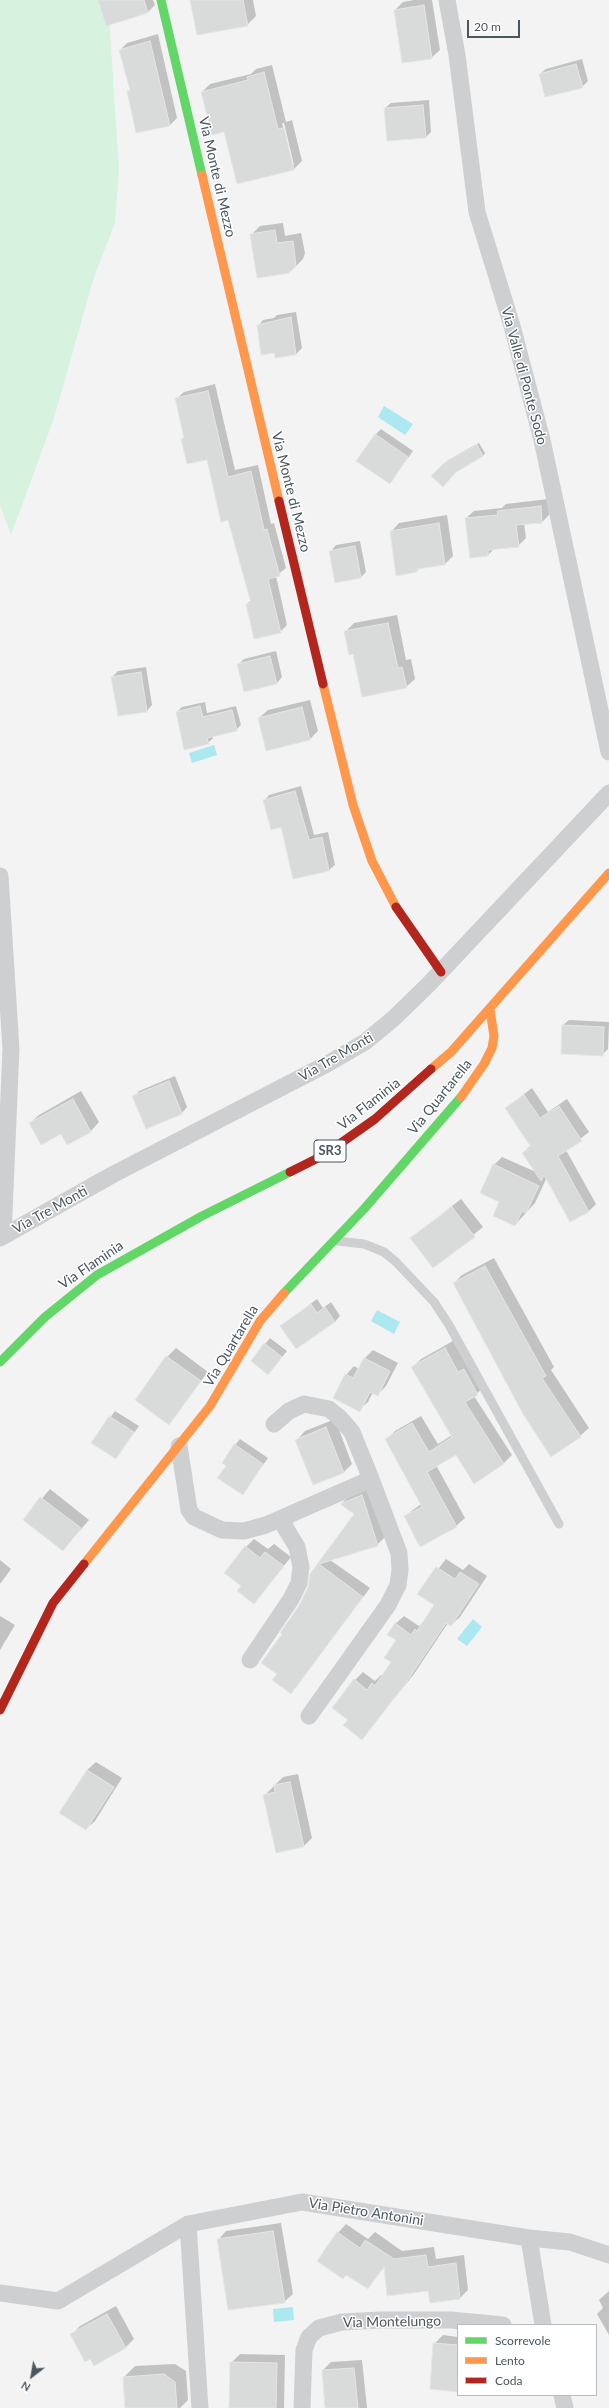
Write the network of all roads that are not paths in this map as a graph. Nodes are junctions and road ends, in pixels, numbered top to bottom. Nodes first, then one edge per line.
1 (161, 0) edge
2 (447, 0) edge
3 (609, 752) edge
4 (609, 793) edge
5 (609, 873) edge
6 (0, 876) edge
7 (441, 972) junction
8 (490, 1010) junction
9 (1, 1237) edge
10 (334, 1241) junction
11 (3, 1355) edge
12 (274, 1424) dead end
13 (179, 1446) junction
14 (371, 1479) junction
15 (280, 1519) junction
16 (559, 1524) dead end
17 (250, 1660) dead end
18 (0, 1710) edge
19 (310, 1716) dead end
20 (188, 2224) junction
21 (529, 2238) junction
22 (609, 2255) edge
23 (0, 2294) edge
24 (493, 2324) edge
25 (543, 2324) edge
26 (562, 2396) edge
27 (200, 2408) edge
28 (302, 2408) edge
29 (565, 2408) edge

1 - 7 street, Via Monte di Mezzo
2 - 3 street, Via Valle di Ponte Sodo
4 - 7 street, Via Tre Monti
5 - 8 street, Via Flaminia / SR3
6 - 9 street
7 - 9 street, Via Tre Monti
8 - 10 street, Via Quartarella
8 - 11 street, Via Flaminia / SR3
10 - 13 street, Via Quartarella
10 - 16 lane
12 - 14 street
13 - 15 street
13 - 18 street, Via Quartarella
14 - 15 street
14 - 19 street
15 - 17 street
20 - 21 street, Via Pietro Antonini
20 - 23 street, Via Pietro Antonini
20 - 27 street
21 - 22 street, Via Pietro Antonini
21 - 25 street
24 - 28 street, Via Montelungo
26 - 29 street

